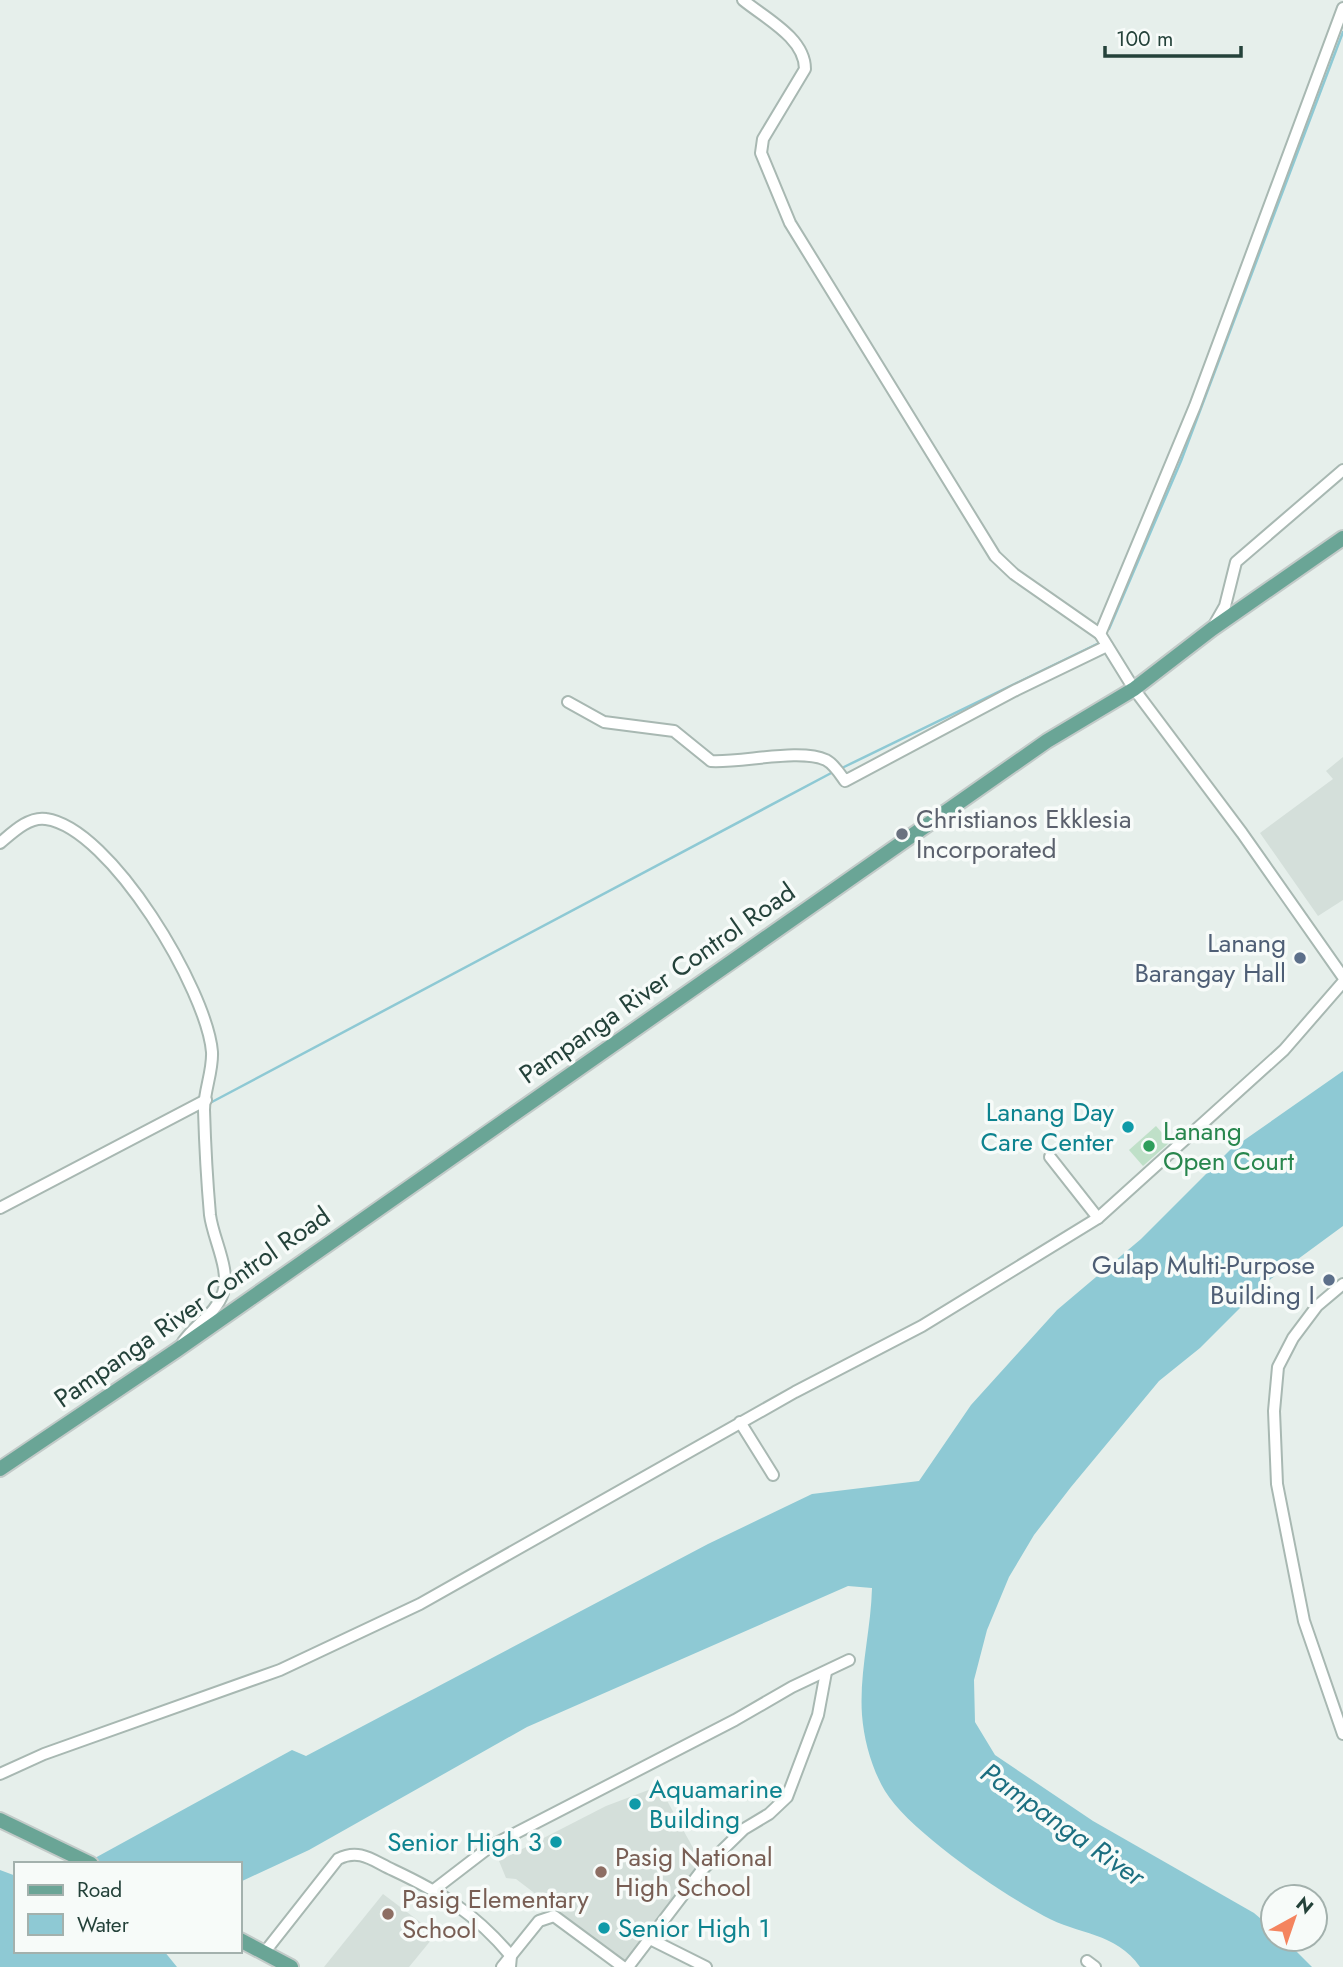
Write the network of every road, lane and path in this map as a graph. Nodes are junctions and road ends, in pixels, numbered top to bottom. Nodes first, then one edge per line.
1 (743, 0) edge
2 (1343, 8) edge
3 (1343, 470) edge
4 (1343, 538) edge
5 (1212, 629) junction
6 (1100, 634) junction
7 (1107, 646) junction
8 (1134, 689) junction
9 (568, 702) dead end
10 (0, 843) edge
11 (1343, 980) edge
12 (205, 1104) junction
13 (1050, 1157) dead end
14 (0, 1208) edge
15 (1098, 1218) junction
16 (1343, 1284) edge
17 (177, 1350) junction
18 (740, 1422) junction
19 (0, 1469) edge
20 (773, 1475) dead end
21 (849, 1660) dead end
22 (826, 1672) junction
23 (1343, 1734) edge
24 (0, 1774) edge
25 (0, 1820) edge
26 (87, 1862) edge
27 (435, 1889) junction
28 (650, 1939) junction
29 (242, 1941) edge
30 (264, 1953) junction
31 (510, 1962) edge
32 (291, 1967) edge
33 (502, 1967) edge
34 (625, 1967) edge
35 (706, 1967) edge

1 - 6 street
2 - 6 street
3 - 5 street
4 - 5 main road, Pampanga River Control Road
5 - 8 main road, Pampanga River Control Road
6 - 7 street
7 - 8 street
7 - 9 street
8 - 11 street
8 - 17 main road, Pampanga River Control Road
10 - 12 street
11 - 15 street
12 - 14 street
12 - 17 street
13 - 15 street
15 - 18 street
16 - 23 street
17 - 19 main road, Pampanga River Control Road
18 - 20 street
18 - 24 street
21 - 22 street
22 - 27 street
22 - 28 street
25 - 26 main road
27 - 30 street
27 - 31 street
28 - 34 street
28 - 35 street
29 - 30 main road
30 - 32 main road
31 - 33 street
31 - 34 street

